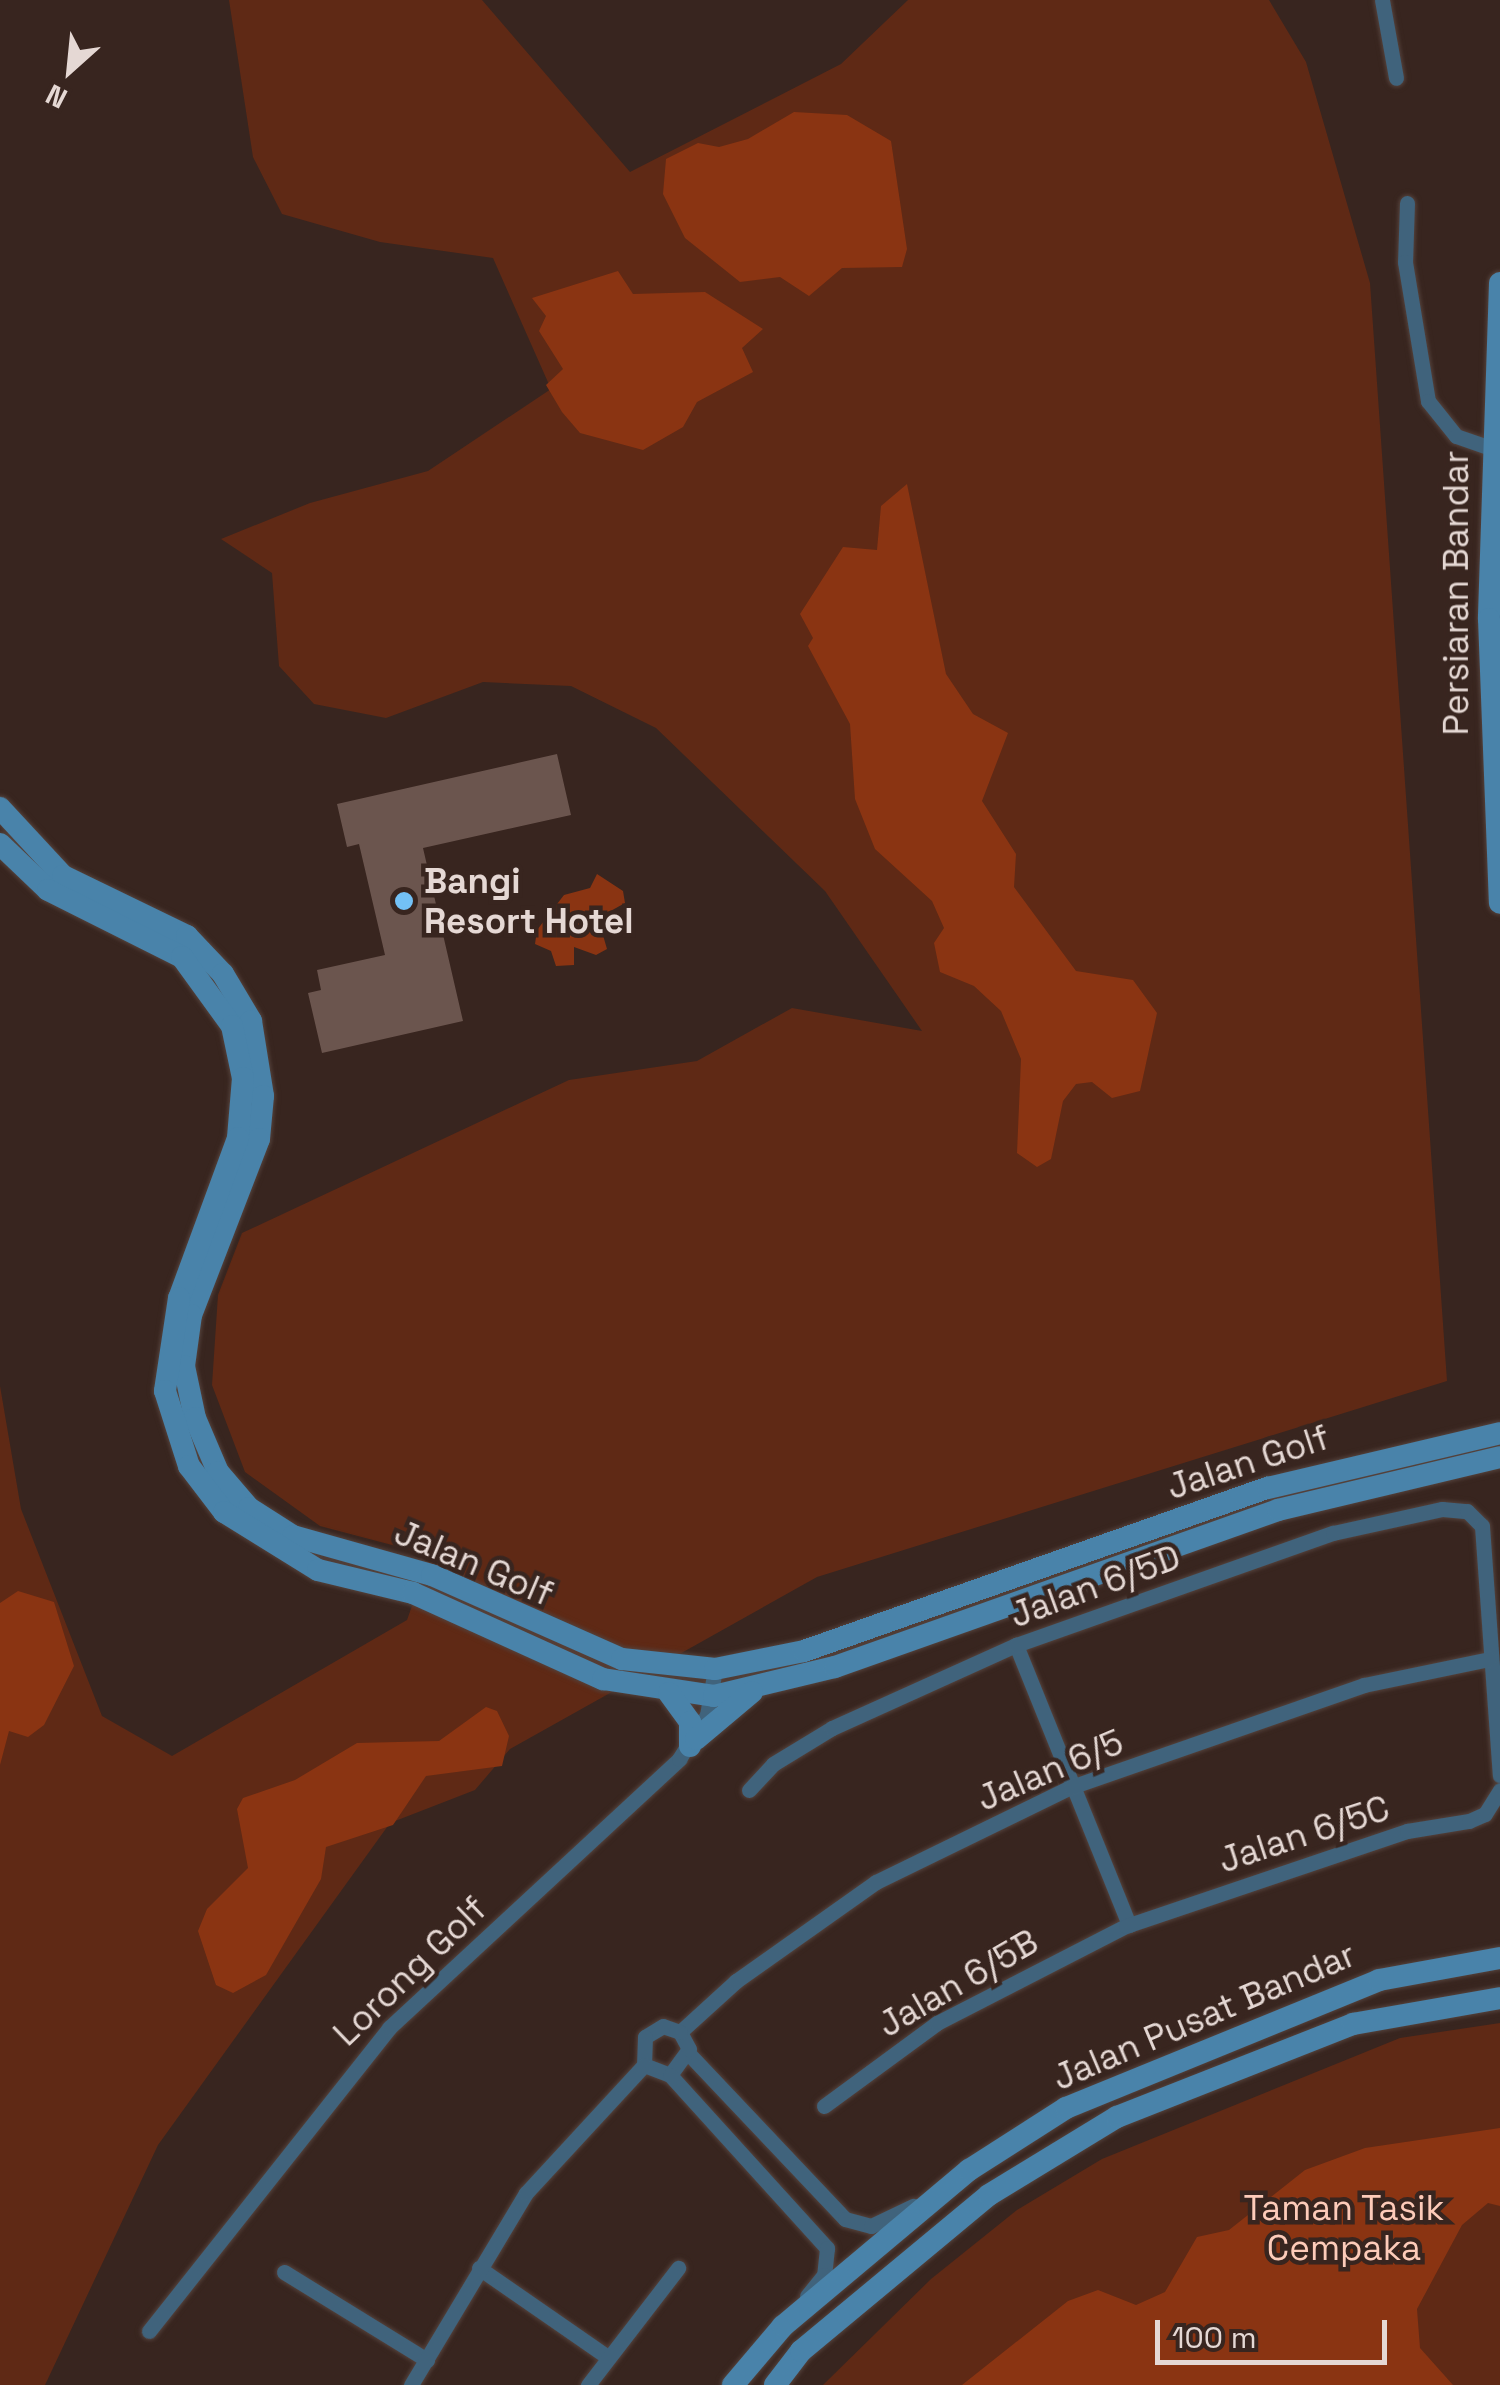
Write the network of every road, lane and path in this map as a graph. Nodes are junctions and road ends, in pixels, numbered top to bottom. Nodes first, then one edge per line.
1 (1382, 0) edge
2 (1396, 78) dead end
3 (1407, 203) dead end
4 (1500, 283) edge
5 (1491, 448) junction
6 (0, 808) edge
7 (0, 844) edge
8 (1500, 903) edge
9 (1500, 1420) edge
10 (1500, 1432) edge
11 (1475, 1438) junction
12 (1492, 1461) edge
13 (1268, 1488) junction
14 (1278, 1510) junction
15 (1016, 1645) junction
16 (1490, 1659) junction
17 (715, 1669) junction
18 (754, 1690) junction
19 (669, 1693) junction
20 (714, 1696) junction
21 (693, 1743) junction
22 (1500, 1775) edge
23 (1072, 1787) junction
24 (749, 1790) dead end
25 (1498, 1797) edge
26 (1129, 1925) junction
27 (1500, 1958) edge
28 (1500, 1984) edge
29 (1500, 1998) edge
30 (1432, 2007) junction
31 (680, 2032) junction
32 (689, 2054) junction
33 (644, 2065) junction
34 (670, 2075) junction
35 (824, 2106) dead end
36 (969, 2170) junction
37 (478, 2268) junction
38 (678, 2268) dead end
39 (284, 2272) dead end
40 (783, 2326) junction
41 (149, 2331) dead end
42 (606, 2356) junction
43 (426, 2360) junction
44 (411, 2385) edge
45 (588, 2385) edge
46 (733, 2385) edge
47 (775, 2385) edge

1 - 2 street
3 - 5 street
4 - 5 street, Persiaran Bandar
5 - 8 street, Persiaran Bandar
6 - 17 street, Jalan Golf
7 - 19 street, Jalan Golf
9 - 11 street
10 - 11 street, Jalan Golf
11 - 13 street, Jalan Golf
12 - 14 street, Jalan Golf
13 - 14 street
13 - 17 street, Jalan Golf
14 - 18 street, Jalan Golf
15 - 16 street, Jalan 6/5D
15 - 23 street
15 - 24 street, Jalan 6/5D
16 - 22 street
16 - 23 street, Jalan 6/5
17 - 20 street, Lorong Golf
18 - 20 street, Jalan Golf
18 - 21 street
19 - 20 street, Jalan Golf
19 - 21 street
20 - 21 street, Lorong Golf
21 - 41 street, Lorong Golf
23 - 26 street
23 - 31 street, Jalan 6/5
25 - 26 street, Jalan 6/5C
26 - 35 street, Jalan 6/5B
27 - 36 street, Jalan Pusat Bandar
28 - 30 street
29 - 30 street, Jalan Pusat Bandar
30 - 47 street, Jalan Pusat Bandar
31 - 32 street
31 - 33 street
32 - 34 street
32 - 36 street
33 - 34 street
33 - 37 street
34 - 40 street
36 - 40 street, Jalan Pusat Bandar
37 - 42 street
37 - 43 street
38 - 42 street
39 - 43 street
40 - 46 street, Jalan Pusat Bandar
42 - 45 street
43 - 44 street

